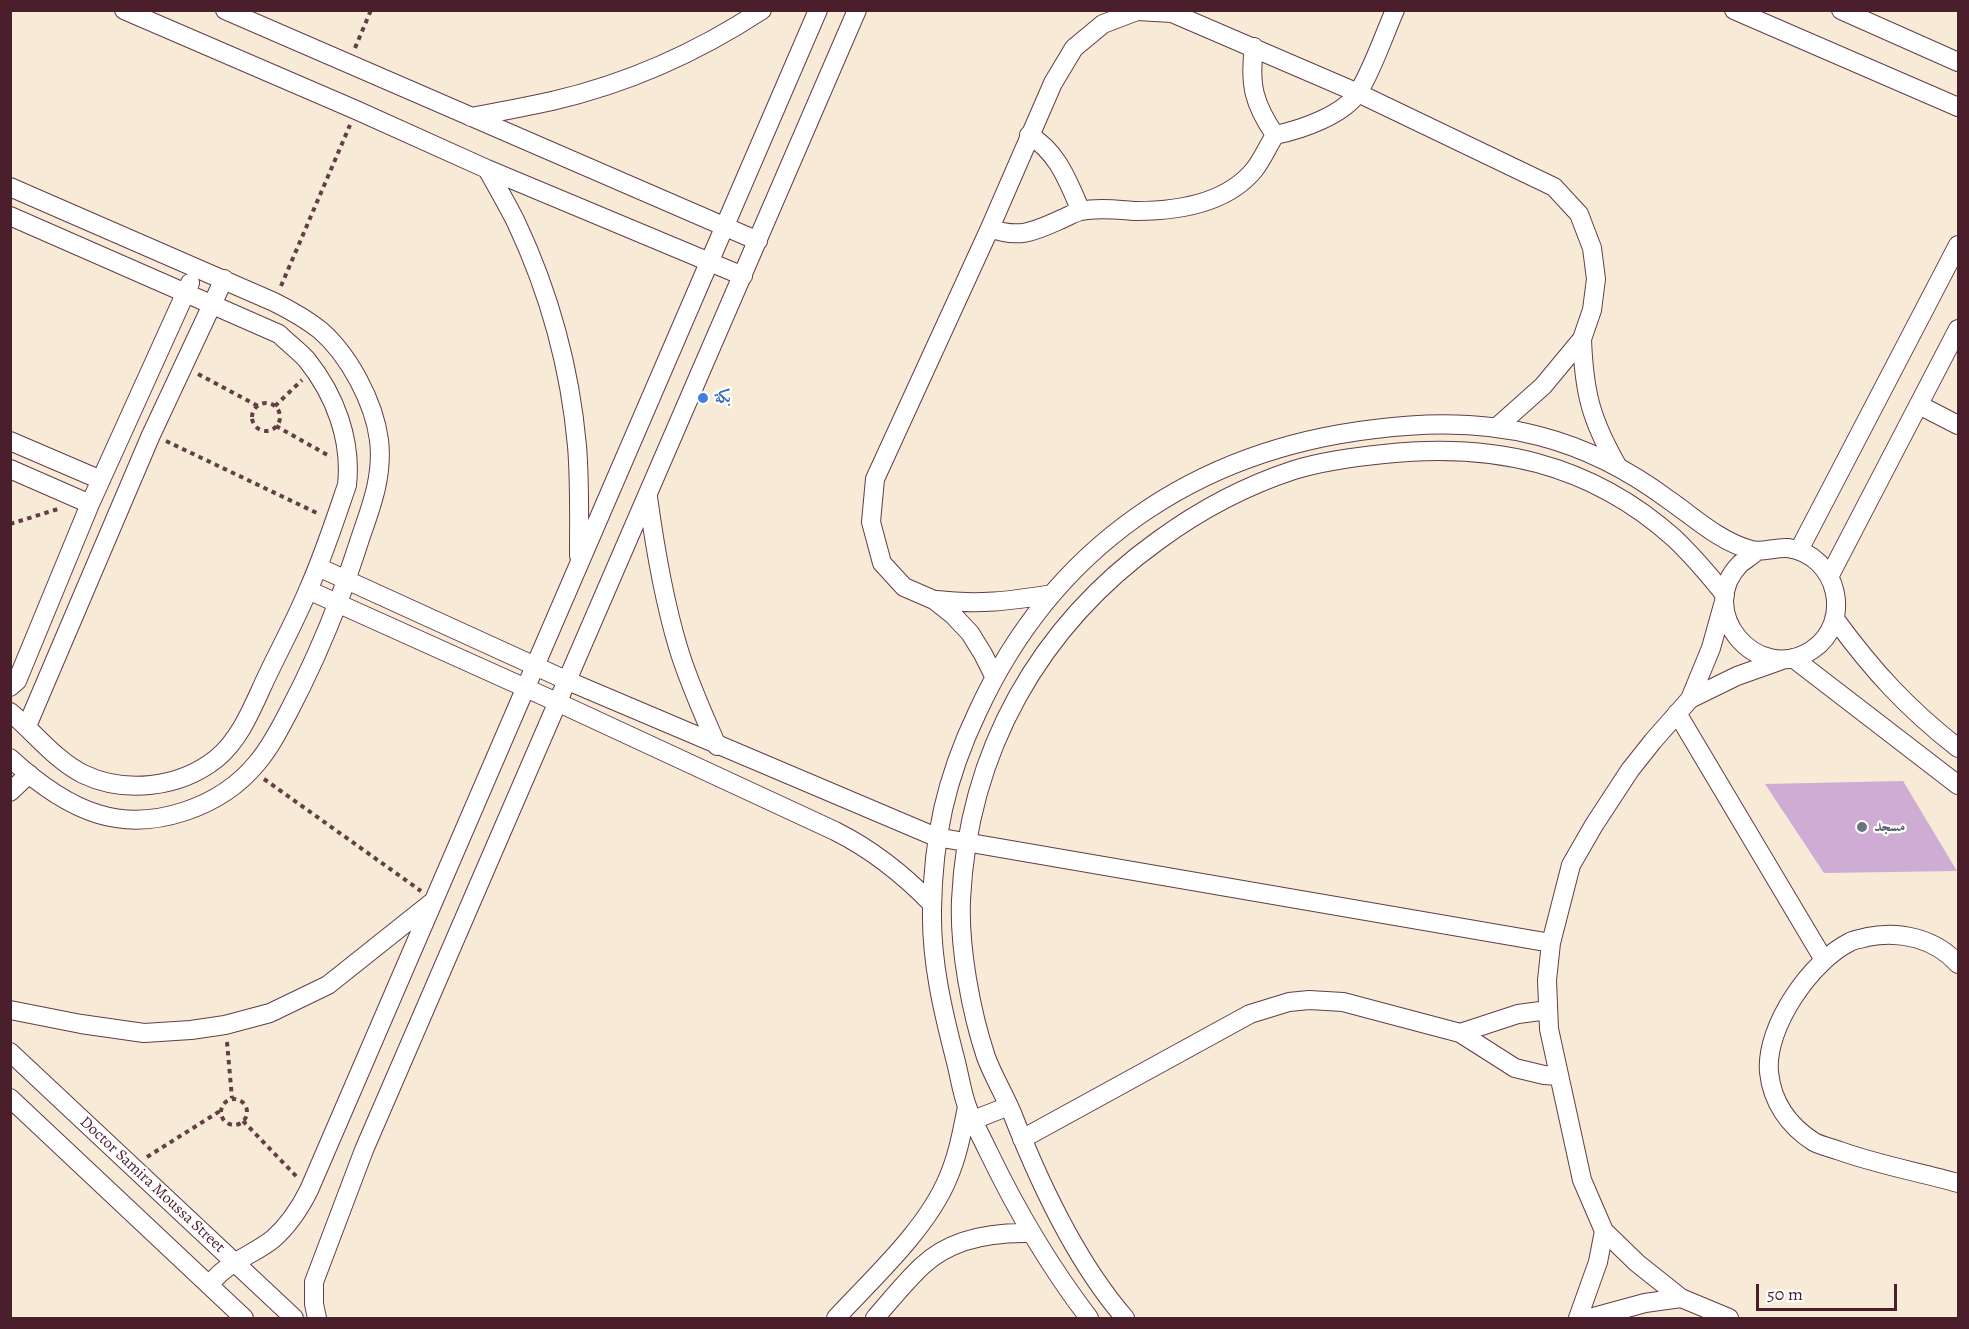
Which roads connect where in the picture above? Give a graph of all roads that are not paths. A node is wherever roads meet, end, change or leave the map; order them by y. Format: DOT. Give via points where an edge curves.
graph roads {
  1 [pos="124,10"];
  2 [pos="225,10"];
  3 [pos="762,10"];
  4 [pos="818,10"];
  5 [pos="857,10"];
  6 [pos="1395,10"];
  7 [pos="1734,10"];
  8 [pos="1841,10"];
  9 [pos="1254,48"];
  10 [pos="1959,62"];
  11 [pos="1358,93"];
  12 [pos="1959,107"];
  13 [pos="471,117"];
  14 [pos="1029,135"];
  15 [pos="1275,135"];
  16 [pos="487,169"];
  17 [pos="10,187"];
  18 [pos="1081,211"];
  19 [pos="10,216"];
  20 [pos="724,227"];
  21 [pos="990,228"];
  22 [pos="758,241"];
  23 [pos="1959,245"];
  24 [pos="710,262"];
  25 [pos="197,268"];
  26 [pos="743,276"];
  27 [pos="224,279"];
  28 [pos="186,293"];
  29 [pos="212,304"];
  30 [pos="1959,330"];
  31 [pos="1582,339"];
  32 [pos="1919,405"];
  33 [pos="1959,425"];
  34 [pos="1497,427"];
  35 [pos="10,441"];
  36 [pos="1618,467"];
  37 [pos="10,469"];
  38 [pos="101,480"];
  39 [pos="648,496"];
  40 [pos="88,503"];
  41 [pos="1799,550"];
  42 [pos="1756,552"];
  43 [pos="579,565"];
  44 [pos="318,567"];
  45 [pos="1830,575"];
  46 [pos="347,580"];
  47 [pos="308,590"];
  48 [pos="1052,594"];
  49 [pos="1724,598"];
  50 [pos="934,600"];
  51 [pos="338,603"];
  52 [pos="1835,619"];
  53 [pos="1789,659"];
  54 [pos="535,666"];
  55 [pos="994,676"];
  56 [pos="568,681"];
  57 [pos="10,687"];
  58 [pos="526,688"];
  59 [pos="1690,699"];
  60 [pos="559,703"];
  61 [pos="10,712"];
  62 [pos="1677,713"];
  63 [pos="27,726"];
  64 [pos="717,746"];
  65 [pos="1959,748"];
  66 [pos="10,758"];
  67 [pos="29,774"];
  68 [pos="1959,785"];
  69 [pos="10,792"];
  70 [pos="936,837"];
  71 [pos="967,842"];
  72 [pos="434,900"];
  73 [pos="932,904"];
  74 [pos="1551,943"];
  75 [pos="1955,954"];
  76 [pos="1824,960"];
  77 [pos="10,1010"];
  78 [pos="1548,1010"];
  79 [pos="1460,1033"];
  80 [pos="10,1052"];
  81 [pos="1559,1076"];
  82 [pos="10,1098"];
  83 [pos="1009,1106"];
  84 [pos="970,1114"];
  85 [pos="1022,1139"];
  86 [pos="1959,1183"];
  87 [pos="1604,1231"];
  88 [pos="1031,1233"];
  89 [pos="236,1264"];
  90 [pos="210,1286"];
  91 [pos="1681,1298"];
  92 [pos="244,1318"];
  93 [pos="294,1318"];
  94 [pos="316,1318"];
  95 [pos="836,1318"];
  96 [pos="875,1318"];
  97 [pos="1089,1318"];
  98 [pos="1125,1318"];
  99 [pos="1578,1318"];
  100 [pos="1590,1318"];
  101 [pos="1729,1318"];
  1 -- 16 [label="street"];
  2 -- 13 [label="street"];
  3 -- 13 [label="street" via="678,57 617,82 553,101"];
  4 -- 20 [label="street"];
  5 -- 22 [label="street"];
  6 -- 11 [label="street"];
  7 -- 12 [label="street"];
  8 -- 10 [label="street"];
  9 -- 11 [label="street"];
  9 -- 14 [label="street" via="1172,13 1137,11 1104,24 1074,48"];
  9 -- 15 [label="street" via="1254,94"];
  11 -- 15 [label="street" via="1320,121"];
  11 -- 31 [label="street" via="1554,187 1579,214 1593,249 1596,279 1592,310"];
  13 -- 20 [label="street"];
  14 -- 18 [label="street" via="1054,156"];
  14 -- 21 [label="street"];
  15 -- 18 [label="street" via="1254,170 1231,190 1206,201 1151,211"];
  16 -- 24 [label="street"];
  16 -- 43 [label="street" via="539,275 570,388 577,447"];
  17 -- 25 [label="street"];
  18 -- 21 [label="street" via="1026,233"];
  19 -- 28 [label="street"];
  20 -- 22 [label="street"];
  20 -- 24 [label="street"];
  21 -- 50 [label="street" via="875,479 871,522 882,563 904,587"];
  22 -- 26 [label="street"];
  23 -- 41 [label="street"];
  24 -- 26 [label="street"];
  24 -- 43 [label="street"];
  25 -- 27 [label="street"];
  25 -- 28 [label="street"];
  26 -- 39 [label="street"];
  27 -- 29 [label="street"];
  27 -- 46 [label="street" via="274,302 321,331 348,362 366,394 379,438 381,462 378,486"];
  28 -- 29 [label="street"];
  28 -- 38 [label="street"];
  29 -- 44 [label="street" via="279,334 305,358 340,417 349,468 347,485"];
  29 -- 63 [label="street" via="151,435"];
  30 -- 32 [label="street"];
  31 -- 34 [label="street" via="1542,386"];
  31 -- 36 [label="street" via="1583,373 1590,406"];
  32 -- 33 [label="street"];
  32 -- 45 [label="street"];
  34 -- 36 [label="street" via="1549,439"];
  34 -- 48 [label="street" via="1399,426 1343,432 1229,465 1172,494 1119,529"];
  35 -- 38 [label="street"];
  36 -- 42 [label="street" via="1724,539"];
  37 -- 40 [label="street"];
  38 -- 40 [label="street"];
  39 -- 56 [label="street"];
  39 -- 64 [label="street" via="673,629"];
  40 -- 57 [label="street" via="17,681"];
  41 -- 42 [label="street" via="1777,547"];
  41 -- 45 [label="street"];
  42 -- 49 [label="street" via="1730,578"];
  43 -- 54 [label="street"];
  44 -- 46 [label="street"];
  44 -- 47 [label="street"];
  45 -- 52 [label="street" via="1836,589"];
  46 -- 51 [label="street"];
  46 -- 54 [label="street"];
  47 -- 51 [label="street"];
  47 -- 63 [label="street" via="235,740 216,759 193,772 150,786 104,782 62,761"];
  48 -- 50 [label="street" via="992,603"];
  48 -- 55 [label="street"];
  49 -- 53 [label="street" via="1727,620 1736,637 1767,658"];
  49 -- 59 [label="street" via="1711,648"];
  49 -- 71 [label="street" via="1700,565 1644,514 1576,476 1539,463 1462,450 1417,451 1350,457 1296,469 1239,491 1185,521 1126,564 1072,618 1022,687 998,735 979,786"];
  50 -- 55 [label="street" via="970,633"];
  51 -- 58 [label="street"];
  51 -- 67 [label="street" via="275,737 251,770 210,802 154,818 126,819 73,804"];
  52 -- 53 [label="street" via="1826,637 1811,651"];
  52 -- 65 [label="street" via="1894,692"];
  53 -- 59 [label="street" via="1737,676"];
  53 -- 68 [label="street"];
  54 -- 56 [label="street"];
  54 -- 58 [label="street"];
  55 -- 70 [label="street" via="951,778"];
  56 -- 60 [label="street"];
  56 -- 64 [label="street"];
  58 -- 60 [label="street"];
  58 -- 72 [label="street"];
  59 -- 62 [label="street"];
  60 -- 73 [label="street" via="860,844 886,861"];
  60 -- 94 [label="street" via="364,1150 314,1282"];
  61 -- 63 [label="street"];
  62 -- 74 [label="street" via="1630,770 1571,865"];
  62 -- 76 [label="street"];
  64 -- 70 [label="street"];
  66 -- 67 [label="street"];
  67 -- 69 [label="street"];
  70 -- 71 [label="street"];
  70 -- 73 [label="street"];
  71 -- 74 [label="street"];
  71 -- 83 [label="street" via="961,902 972,1002 987,1058"];
  72 -- 77 [label="street" via="328,985 270,1013 225,1025 144,1033"];
  72 -- 89 [label="street" via="302,1205 273,1239"];
  73 -- 84 [label="street" via="932,947 944,1015"];
  74 -- 78 [label="street"];
  75 -- 76 [label="street" via="1918,938 1884,934 1850,941"];
  76 -- 86 [label="street" via="1802,983 1773,1041 1769,1070 1775,1100 1791,1124 1815,1142 1868,1161"];
  78 -- 79 [label="street" via="1518,1014"];
  78 -- 81 [label="street"];
  79 -- 81 [label="street" via="1515,1068"];
  79 -- 85 [label="street" via="1343,1002 1309,1000 1269,1006"];
  80 -- 89 [label="street, Doctor Samira Moussa Street"];
  81 -- 87 [label="street" via="1582,1180"];
  82 -- 90 [label="street, Doctor Samira Moussa Street"];
  83 -- 84 [label="street"];
  83 -- 85 [label="street"];
  84 -- 88 [label="street"];
  84 -- 95 [label="street" via="947,1180 929,1213"];
  85 -- 98 [label="street" via="1057,1214"];
  87 -- 91 [label="street"];
  87 -- 99 [label="street" via="1598,1262"];
  88 -- 96 [label="street" via="1002,1232 947,1249 923,1265"];
  88 -- 97 [label="street"];
  89 -- 90 [label="street" via="218,1274"];
  89 -- 93 [label="street, Doctor Samira Moussa Street"];
  90 -- 92 [label="street, Doctor Samira Moussa Street"];
  91 -- 100 [label="street"];
  91 -- 101 [label="street"];
}
